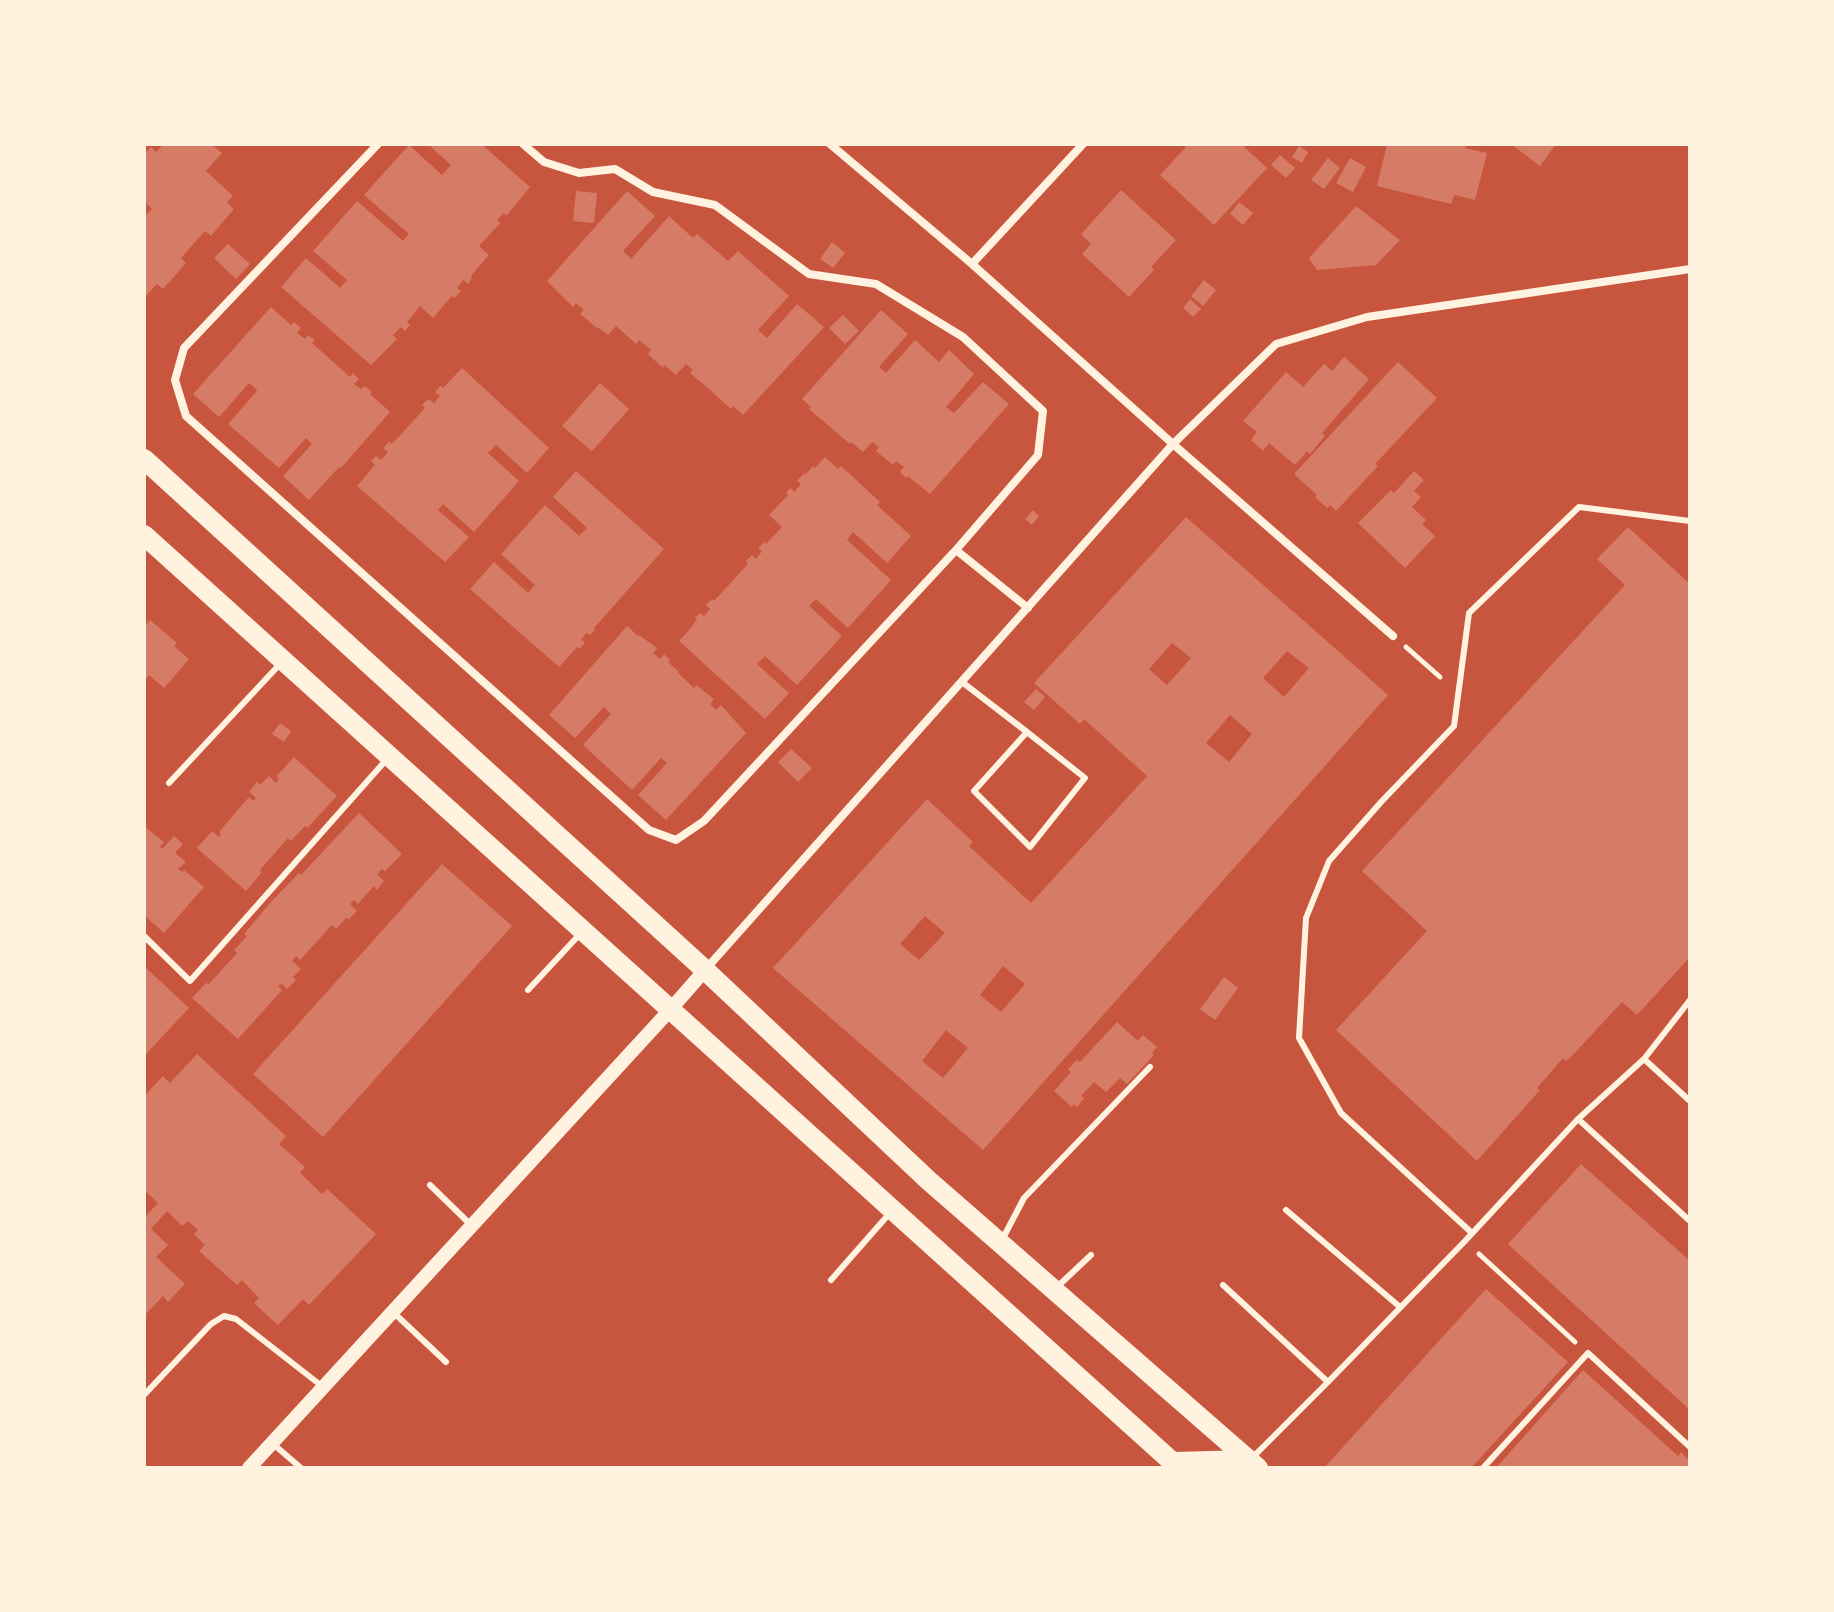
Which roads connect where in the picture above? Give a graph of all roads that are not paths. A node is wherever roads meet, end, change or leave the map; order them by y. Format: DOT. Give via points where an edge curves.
graph roads {
  1 [pos="378,144"];
  2 [pos="523,144"];
  3 [pos="830,144"];
  4 [pos="1083,144"];
  5 [pos="972,264"];
  6 [pos="1690,269"];
  7 [pos="1173,444"];
  8 [pos="144,459"];
  9 [pos="1690,521"];
  10 [pos="144,536"];
  11 [pos="956,550"];
  12 [pos="1028,608"];
  13 [pos="1393,636"];
  14 [pos="282,661"];
  15 [pos="962,682"];
  16 [pos="1027,732"];
  17 [pos="389,757"];
  18 [pos="169,783"];
  19 [pos="582,931"];
  20 [pos="144,936"];
  21 [pos="705,970"];
  22 [pos="528,990"];
  23 [pos="1690,1000"];
  24 [pos="670,1010"];
  25 [pos="1644,1059"];
  26 [pos="1150,1067"];
  27 [pos="1690,1101"];
  28 [pos="1578,1119"];
  29 [pos="430,1185"];
  30 [pos="892,1210"];
  31 [pos="1286,1210"];
  32 [pos="1690,1221"];
  33 [pos="472,1226"];
  34 [pos="1472,1233"];
  35 [pos="1001,1244"];
  36 [pos="1091,1255"];
  37 [pos="831,1280"];
  38 [pos="1223,1285"];
  39 [pos="1054,1290"];
  40 [pos="1400,1307"];
  41 [pos="392,1311"];
  42 [pos="446,1362"];
  43 [pos="1328,1382"];
  44 [pos="323,1387"];
  45 [pos="144,1395"];
  46 [pos="272,1443"];
  47 [pos="1690,1447"];
  48 [pos="1254,1464"];
  49 [pos="1176,1465"];
  50 [pos="249,1468"];
  51 [pos="301,1468"];
  52 [pos="1483,1468"];
  1 -- 11 [label="street" via="184,348 175,380 186,416 649,830 676,840 704,821"];
  2 -- 11 [label="street" via="544,162 579,173 615,169 653,192 715,205 809,274 876,284 963,337 1043,411 1038,455"];
  3 -- 5 [label="street"];
  4 -- 5 [label="street"];
  5 -- 7 [label="street"];
  6 -- 7 [label="street" via="1367,317 1276,344"];
  7 -- 12 [label="street"];
  7 -- 13 [label="street"];
  8 -- 21 [label="main road"];
  9 -- 34 [label="lane" via="1579,507 1469,613 1454,726 1329,861 1306,918 1299,1038 1341,1113"];
  10 -- 14 [label="main road"];
  11 -- 12 [label="street"];
  12 -- 15 [label="street"];
  14 -- 17 [label="main road"];
  14 -- 18 [label="lane"];
  15 -- 16 [label="lane"];
  15 -- 21 [label="street"];
  16 -- 16 [label="lane" via="1085,778 1030,847 974,791"];
  17 -- 19 [label="main road"];
  17 -- 20 [label="lane" via="190,981"];
  19 -- 22 [label="lane"];
  19 -- 24 [label="main road"];
  21 -- 24 [label="street"];
  21 -- 35 [label="main road"];
  23 -- 25 [label="lane"];
  24 -- 30 [label="main road"];
  24 -- 33 [label="street"];
  25 -- 27 [label="lane"];
  25 -- 28 [label="lane"];
  26 -- 35 [label="lane" via="1024,1198"];
  28 -- 32 [label="lane"];
  28 -- 34 [label="lane"];
  29 -- 33 [label="lane"];
  30 -- 37 [label="lane"];
  30 -- 49 [label="main road"];
  31 -- 40 [label="lane"];
  33 -- 41 [label="street"];
  34 -- 40 [label="lane"];
  35 -- 39 [label="main road"];
  36 -- 39 [label="lane"];
  38 -- 43 [label="lane"];
  39 -- 48 [label="main road"];
  40 -- 43 [label="lane"];
  41 -- 42 [label="lane"];
  41 -- 44 [label="street"];
  43 -- 48 [label="lane"];
  44 -- 45 [label="lane" via="236,1319 224,1316"];
  44 -- 46 [label="street"];
  46 -- 50 [label="street"];
  46 -- 51 [label="lane"];
  47 -- 52 [label="lane" via="1588,1353"];
  48 -- 49 [label="main road"];
}
